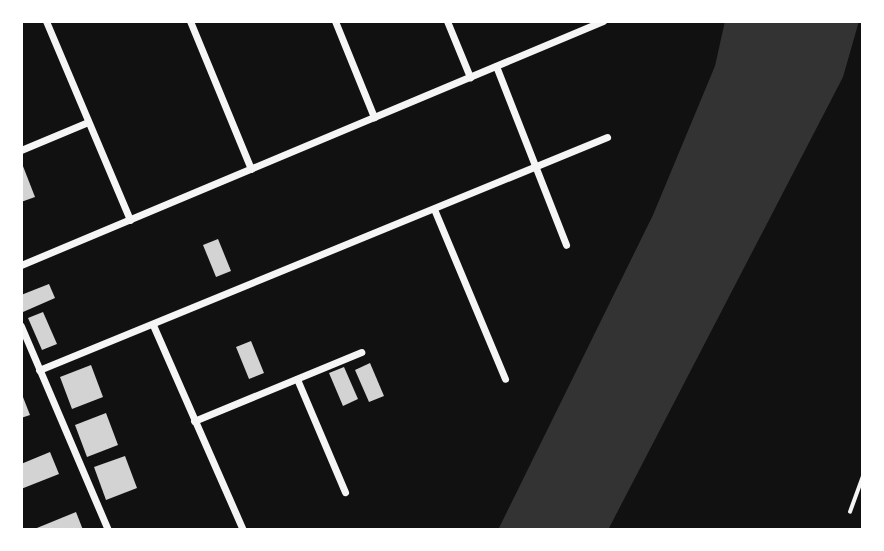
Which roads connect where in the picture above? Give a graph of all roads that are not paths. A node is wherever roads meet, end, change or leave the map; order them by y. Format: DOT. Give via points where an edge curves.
graph roads {
  1 [pos="46,21"];
  2 [pos="190,21"];
  3 [pos="335,21"];
  4 [pos="447,21"];
  5 [pos="603,21"];
  6 [pos="592,23"];
  7 [pos="496,66"];
  8 [pos="470,77"];
  9 [pos="374,117"];
  10 [pos="86,123"];
  11 [pos="607,138"];
  12 [pos="21,150"];
  13 [pos="536,167"];
  14 [pos="251,169"];
  15 [pos="435,209"];
  16 [pos="130,220"];
  17 [pos="566,245"];
  18 [pos="21,265"];
  19 [pos="153,324"];
  20 [pos="21,326"];
  21 [pos="360,352"];
  22 [pos="40,370"];
  23 [pos="298,379"];
  24 [pos="505,379"];
  25 [pos="194,421"];
  26 [pos="863,476"];
  27 [pos="345,492"];
  28 [pos="850,512"];
  29 [pos="242,528"];
  30 [pos="108,530"];
  31 [pos="232,530"];
  1 -- 10 [label="street"];
  2 -- 14 [label="street"];
  3 -- 9 [label="street"];
  4 -- 8 [label="street"];
  5 -- 6 [label="street"];
  6 -- 7 [label="street"];
  7 -- 8 [label="street"];
  7 -- 13 [label="street"];
  8 -- 9 [label="street"];
  9 -- 14 [label="street"];
  10 -- 12 [label="street"];
  10 -- 16 [label="street"];
  11 -- 13 [label="street"];
  13 -- 15 [label="street"];
  13 -- 17 [label="street"];
  14 -- 16 [label="street"];
  15 -- 19 [label="street"];
  15 -- 24 [label="street"];
  16 -- 18 [label="street"];
  19 -- 22 [label="street"];
  19 -- 25 [label="street"];
  20 -- 22 [label="street"];
  21 -- 23 [label="street"];
  22 -- 30 [label="street"];
  23 -- 25 [label="street"];
  23 -- 27 [label="street"];
  25 -- 29 [label="street"];
  26 -- 28 [label="lane"];
  29 -- 31 [label="street"];
}
